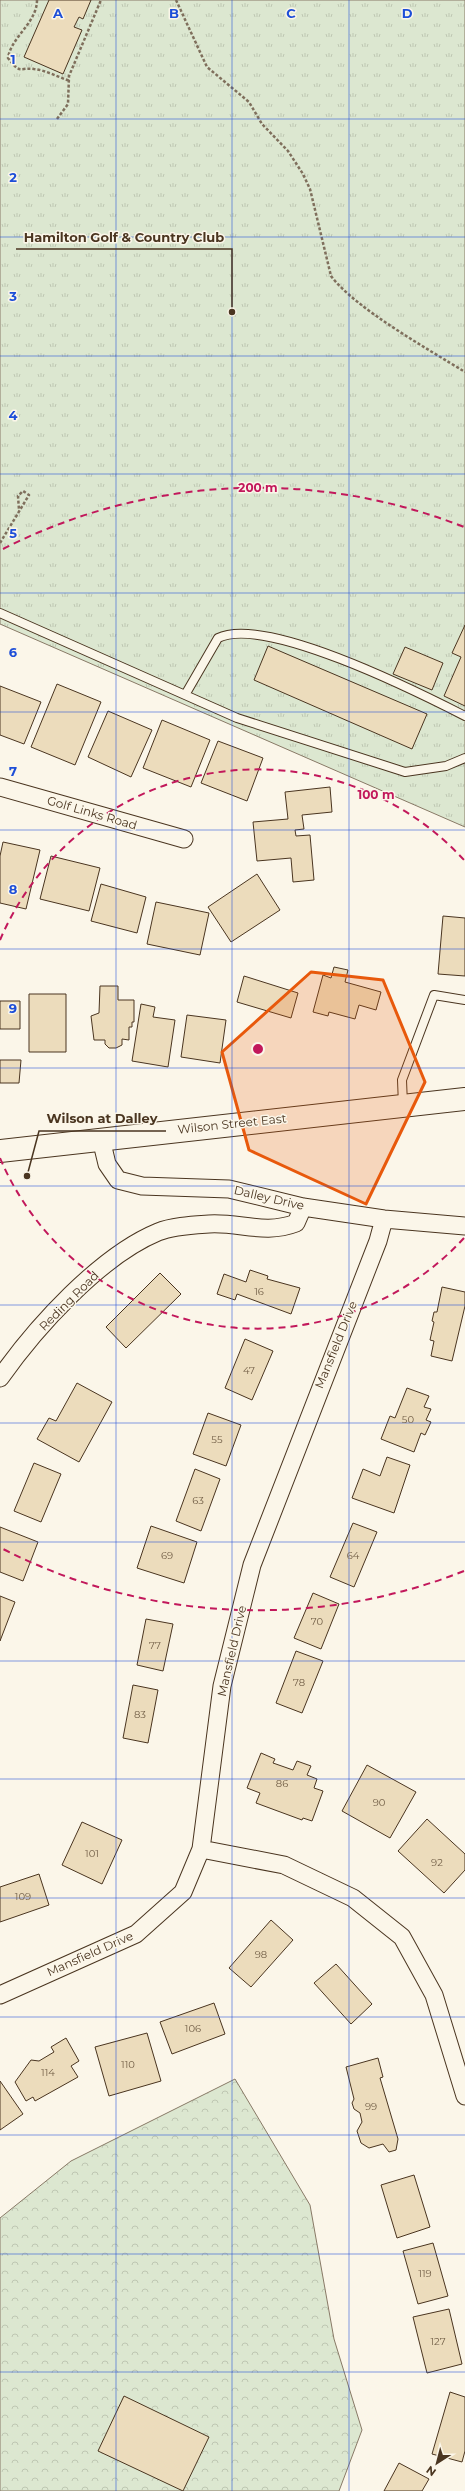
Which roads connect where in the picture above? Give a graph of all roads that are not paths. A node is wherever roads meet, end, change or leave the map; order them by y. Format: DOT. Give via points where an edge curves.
graph roads {
  1 [pos="0,613"];
  2 [pos="185,695"];
  3 [pos="465,716"];
  4 [pos="465,758"];
  5 [pos="0,787"];
  6 [pos="184,839"];
  7 [pos="465,1000"];
  8 [pos="465,1098"];
  9 [pos="402,1106"];
  10 [pos="101,1139"];
  11 [pos="0,1151"];
  12 [pos="303,1207"];
  13 [pos="384,1219"];
  14 [pos="465,1226"];
  15 [pos="0,1378"];
  16 [pos="201,1849"];
  17 [pos="0,1995"];
  18 [pos="465,2096"];
  1 -- 2 [label="lane"];
  2 -- 3 [label="lane" via="218,638 228,633 242,632 276,638 371,670"];
  2 -- 4 [label="lane" via="237,718 405,772 446,766"];
  5 -- 6 [label="street, Golf Links Road"];
  7 -- 9 [label="lane" via="434,995 402,1080"];
  8 -- 9 [label="main road, Wilson Street East"];
  9 -- 10 [label="main road, Wilson Street East"];
  10 -- 11 [label="main road, Wilson Street East"];
  10 -- 12 [label="street, Dalley Drive" via="107,1164 118,1180 142,1186 229,1189"];
  12 -- 13 [label="street, Dalley Drive"];
  12 -- 15 [label="street, Reding Road" via="296,1223 280,1230 210,1224 160,1231 128,1247 86,1281 20,1350"];
  13 -- 14 [label="street, Dalley Drive"];
  13 -- 16 [label="street, Mansfield Drive" via="378,1241 252,1565 222,1686"];
  16 -- 17 [label="street, Mansfield Drive" via="183,1892 136,1934"];
  16 -- 18 [label="street" via="284,1865 353,1898 402,1937 434,1996"];
}
